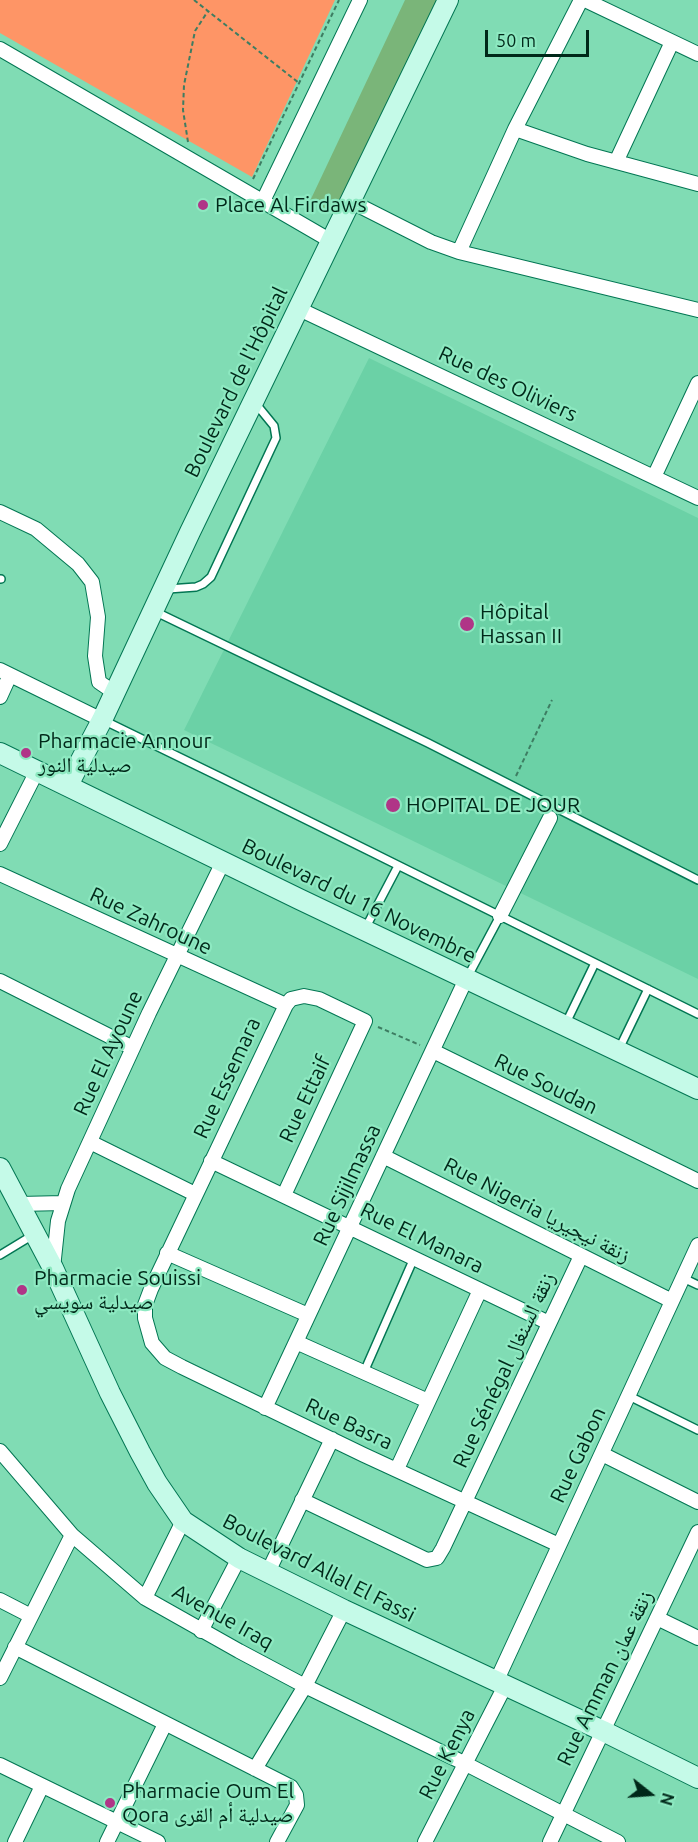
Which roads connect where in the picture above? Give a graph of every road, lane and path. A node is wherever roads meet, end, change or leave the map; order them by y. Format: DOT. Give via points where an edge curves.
graph roads {
  1 [pos="194,0"];
  2 [pos="339,0"];
  3 [pos="360,0"];
  4 [pos="448,0"];
  5 [pos="583,0"];
  6 [pos="208,10"];
  7 [pos="672,42"];
  8 [pos="0,49"];
  9 [pos="698,54"];
  10 [pos="299,83"];
  11 [pos="515,129"];
  12 [pos="179,140"];
  13 [pos="616,162"];
  14 [pos="251,182"];
  15 [pos="698,184"];
  16 [pos="263,201"];
  17 [pos="351,202"];
  18 [pos="331,241"];
  19 [pos="459,252"];
  20 [pos="299,309"];
  21 [pos="698,310"];
  22 [pos="698,383"];
  23 [pos="254,402"];
  24 [pos="654,477"];
  25 [pos="698,498"];
  26 [pos="0,512"];
  27 [pos="163,589"];
  28 [pos="153,611"];
  29 [pos="5,673"];
  30 [pos="115,693"];
  31 [pos="0,697"];
  32 [pos="552,700"];
  33 [pos="102,720"];
  34 [pos="0,753"];
  35 [pos="37,771"];
  36 [pos="68,785"];
  37 [pos="511,786"];
  38 [pos="549,818"];
  39 [pos="0,844"];
  40 [pos="223,862"];
  41 [pos="398,866"];
  42 [pos="0,874"];
  43 [pos="698,880"];
  44 [pos="500,916"];
  45 [pos="364,930"];
  46 [pos="178,957"];
  47 [pos="595,963"];
  48 [pos="466,979"];
  49 [pos="0,981"];
  50 [pos="648,989"];
  51 [pos="286,1005"];
  52 [pos="698,1014"];
  53 [pos="365,1021"];
  54 [pos="564,1026"];
  55 [pos="134,1048"];
  56 [pos="433,1051"];
  57 [pos="617,1051"];
  58 [pos="698,1089"];
  59 [pos="90,1142"];
  60 [pos="383,1156"];
  61 [pos="211,1161"];
  62 [pos="0,1168"];
  63 [pos="698,1181"];
  64 [pos="195,1194"];
  65 [pos="284,1195"];
  66 [pos="63,1203"];
  67 [pos="20,1204"];
  68 [pos="350,1227"];
  69 [pos="35,1234"];
  70 [pos="698,1245"];
  71 [pos="167,1253"];
  72 [pos="0,1256"];
  73 [pos="581,1256"];
  74 [pos="414,1258"];
  75 [pos="53,1268"];
  76 [pos="683,1278"];
  77 [pos="698,1285"];
  78 [pos="480,1290"];
  79 [pos="672,1301"];
  80 [pos="308,1315"];
  81 [pos="145,1318"];
  82 [pos="549,1323"];
  83 [pos="296,1342"];
  84 [pos="364,1372"];
  85 [pos="628,1396"];
  86 [pos="428,1401"];
  87 [pos="265,1408"];
  88 [pos="698,1430"];
  89 [pos="332,1439"];
  90 [pos="0,1451"];
  91 [pos="602,1454"];
  92 [pos="397,1469"];
  93 [pos="302,1500"];
  94 [pos="465,1502"];
  95 [pos="698,1502"];
  96 [pos="183,1521"];
  97 [pos="698,1532"];
  98 [pos="72,1535"];
  99 [pos="560,1545"];
  100 [pos="239,1558"];
  101 [pos="268,1572"];
  102 [pos="145,1598"];
  103 [pos="0,1600"];
  104 [pos="344,1610"];
  105 [pos="31,1616"];
  106 [pos="657,1618"];
  107 [pos="201,1630"];
  108 [pos="698,1638"];
  109 [pos="15,1647"];
  110 [pos="0,1678"];
  111 [pos="501,1684"];
  112 [pos="305,1686"];
  113 [pos="165,1724"];
  114 [pos="603,1731"];
  115 [pos="465,1764"];
  116 [pos="0,1765"];
  117 [pos="255,1769"];
  118 [pos="698,1778"];
  119 [pos="42,1786"];
  120 [pos="563,1814"];
  121 [pos="118,1822"];
  122 [pos="15,1842"];
  123 [pos="107,1842"];
  124 [pos="158,1842"];
  125 [pos="278,1842"];
  126 [pos="425,1842"];
  127 [pos="550,1842"];
  128 [pos="618,1842"];
  1 -- 6 [label="path"];
  2 -- 10 [label="path"];
  3 -- 16 [label="street"];
  4 -- 17 [label="street, Boulevard de l'Hôpital"];
  5 -- 7 [label="street"];
  5 -- 11 [label="street"];
  6 -- 10 [label="path"];
  6 -- 12 [label="path" via="195,31 184,85 183,110 189,146"];
  7 -- 9 [label="street"];
  7 -- 13 [label="street"];
  8 -- 16 [label="street"];
  10 -- 14 [label="path"];
  11 -- 13 [label="street"];
  11 -- 19 [label="street"];
  13 -- 15 [label="street"];
  16 -- 18 [label="street"];
  17 -- 18 [label="street, Boulevard de l'Hôpital"];
  17 -- 19 [label="street"];
  18 -- 20 [label="street, Boulevard de l'Hôpital"];
  19 -- 21 [label="street"];
  20 -- 23 [label="street, Boulevard de l'Hôpital"];
  20 -- 24 [label="street, Rue des Oliviers"];
  22 -- 24 [label="street"];
  23 -- 27 [label="street, Boulevard de l'Hôpital"];
  23 -- 27 [label="lane" via="274,426 276,438 211,577 196,587"];
  24 -- 25 [label="street, Rue des Oliviers"];
  26 -- 30 [label="street" via="36,529 78,564 92,582 98,617 95,656 99,682"];
  27 -- 28 [label="street, Boulevard de l'Hôpital"];
  28 -- 30 [label="street, Boulevard de l'Hôpital"];
  28 -- 37 [label="lane"];
  29 -- 31 [label="street"];
  29 -- 33 [label="street"];
  30 -- 33 [label="street, Boulevard de l'Hôpital"];
  32 -- 37 [label="path"];
  33 -- 36 [label="street, Boulevard de l'Hôpital"];
  33 -- 41 [label="lane"];
  34 -- 35 [label="street, Boulevard du 16 Novembre"];
  35 -- 36 [label="street, Boulevard du 16 Novembre"];
  35 -- 39 [label="street"];
  36 -- 40 [label="street, Boulevard du 16 Novembre"];
  37 -- 43 [label="lane"];
  38 -- 44 [label="street"];
  40 -- 45 [label="street, Boulevard du 16 Novembre"];
  40 -- 46 [label="street, Rue El Ayoune"];
  41 -- 44 [label="lane"];
  41 -- 45 [label="lane"];
  42 -- 46 [label="street, Rue Zahroune"];
  44 -- 47 [label="lane"];
  44 -- 48 [label="lane"];
  45 -- 48 [label="street, Boulevard du 16 Novembre"];
  46 -- 51 [label="street, Rue Zahroune"];
  46 -- 55 [label="street, Rue El Ayoune"];
  47 -- 50 [label="lane"];
  47 -- 54 [label="lane"];
  48 -- 54 [label="street, Boulevard du 16 Novembre"];
  48 -- 56 [label="street, Rue Sijilmassa"];
  49 -- 55 [label="street"];
  50 -- 52 [label="lane"];
  50 -- 57 [label="lane"];
  51 -- 53 [label="street, Rue Essemara" via="298,997 311,997"];
  51 -- 61 [label="street, Rue Essemara"];
  53 -- 56 [label="path"];
  53 -- 65 [label="street, Rue Ettaif"];
  54 -- 57 [label="street, Boulevard du 16 Novembre"];
  55 -- 59 [label="street, Rue El Ayoune"];
  56 -- 60 [label="street, Rue Sijilmassa"];
  56 -- 63 [label="street, Rue Soudan"];
  57 -- 58 [label="street, Boulevard du 16 Novembre"];
  59 -- 64 [label="street"];
  59 -- 66 [label="street, Rue El Ayoune"];
  60 -- 68 [label="street, Rue Sijilmassa"];
  60 -- 73 [label="street, Rue Nigeria زنقة نيجيريا"];
  61 -- 64 [label="street, Rue Essemara"];
  61 -- 65 [label="street, Rue El Manara"];
  62 -- 67 [label="street, Boulevard Allal El Fassi"];
  64 -- 71 [label="street, Rue Essemara"];
  65 -- 68 [label="street, Rue El Manara"];
  66 -- 67 [label="street"];
  66 -- 75 [label="street, Rue El Ayoune"];
  67 -- 69 [label="street, Boulevard Allal El Fassi"];
  68 -- 74 [label="street, Rue El Manara"];
  68 -- 80 [label="street, Rue Sijilmassa"];
  69 -- 72 [label="lane"];
  69 -- 75 [label="street, Boulevard Allal El Fassi"];
  70 -- 76 [label="street, Rue Gabon"];
  71 -- 80 [label="street"];
  71 -- 81 [label="street, Rue Essemara" via="147,1299"];
  73 -- 79 [label="street, Rue Nigeria زنقة نيجيريا"];
  73 -- 82 [label="street, Rue Sénégal زنقة السنغال"];
  74 -- 78 [label="street, Rue El Manara"];
  74 -- 84 [label="lane"];
  75 -- 96 [label="street, Boulevard Allal El Fassi" via="135,1442"];
  76 -- 77 [label="lane"];
  76 -- 79 [label="street, Rue Gabon"];
  78 -- 82 [label="street, Rue El Manara"];
  78 -- 86 [label="street"];
  79 -- 85 [label="street, Rue Gabon"];
  80 -- 83 [label="street, Rue Sijilmassa"];
  81 -- 87 [label="street, Rue Basra" via="152,1342 165,1358"];
  82 -- 94 [label="street, Rue Sénégal زنقة السنغال"];
  83 -- 84 [label="street"];
  83 -- 87 [label="street, Rue Sijilmassa"];
  84 -- 86 [label="street"];
  85 -- 88 [label="lane"];
  85 -- 91 [label="street, Rue Gabon"];
  86 -- 92 [label="street"];
  87 -- 89 [label="street, Rue Basra"];
  89 -- 92 [label="street, Rue Basra"];
  89 -- 93 [label="street"];
  90 -- 98 [label="street, Avenue Iraq"];
  91 -- 95 [label="street"];
  91 -- 99 [label="street, Rue Gabon"];
  92 -- 94 [label="street, Rue Basra"];
  93 -- 94 [label="street, Rue Sénégal زنقة السنغال" via="427,1560 436,1558 443,1548"];
  93 -- 101 [label="street"];
  94 -- 99 [label="street, Rue Basra"];
  96 -- 100 [label="street, Boulevard Allal El Fassi"];
  96 -- 102 [label="street"];
  97 -- 106 [label="street, Rue Amman زنقة عمان"];
  98 -- 102 [label="street, Avenue Iraq"];
  98 -- 105 [label="street"];
  99 -- 111 [label="street, Rue Gabon"];
  100 -- 101 [label="street, Boulevard Allal El Fassi"];
  100 -- 107 [label="street"];
  101 -- 104 [label="street, Boulevard Allal El Fassi"];
  102 -- 107 [label="street, Avenue Iraq"];
  103 -- 105 [label="street"];
  104 -- 111 [label="street, Boulevard Allal El Fassi"];
  104 -- 112 [label="street"];
  105 -- 109 [label="street"];
  106 -- 108 [label="street"];
  106 -- 114 [label="street, Rue Amman زنقة عمان"];
  107 -- 112 [label="street, Avenue Iraq"];
  109 -- 110 [label="street"];
  109 -- 113 [label="street"];
  111 -- 114 [label="street, Boulevard Allal El Fassi"];
  111 -- 115 [label="street, Rue Kenya"];
  112 -- 115 [label="street, Avenue Iraq"];
  112 -- 117 [label="street"];
  113 -- 117 [label="street"];
  113 -- 121 [label="street"];
  114 -- 118 [label="street, Boulevard Allal El Fassi"];
  114 -- 120 [label="street, Rue Amman زنقة عمان"];
  115 -- 120 [label="street, Avenue Iraq"];
  115 -- 126 [label="street, Rue Kenya"];
  116 -- 119 [label="street"];
  117 -- 125 [label="street" via="291,1787 296,1795 297,1805"];
  119 -- 121 [label="street"];
  119 -- 122 [label="street"];
  120 -- 127 [label="street, Rue Amman زنقة عمان"];
  120 -- 128 [label="street, Avenue Iraq"];
  121 -- 123 [label="street"];
  121 -- 124 [label="street"];
}
